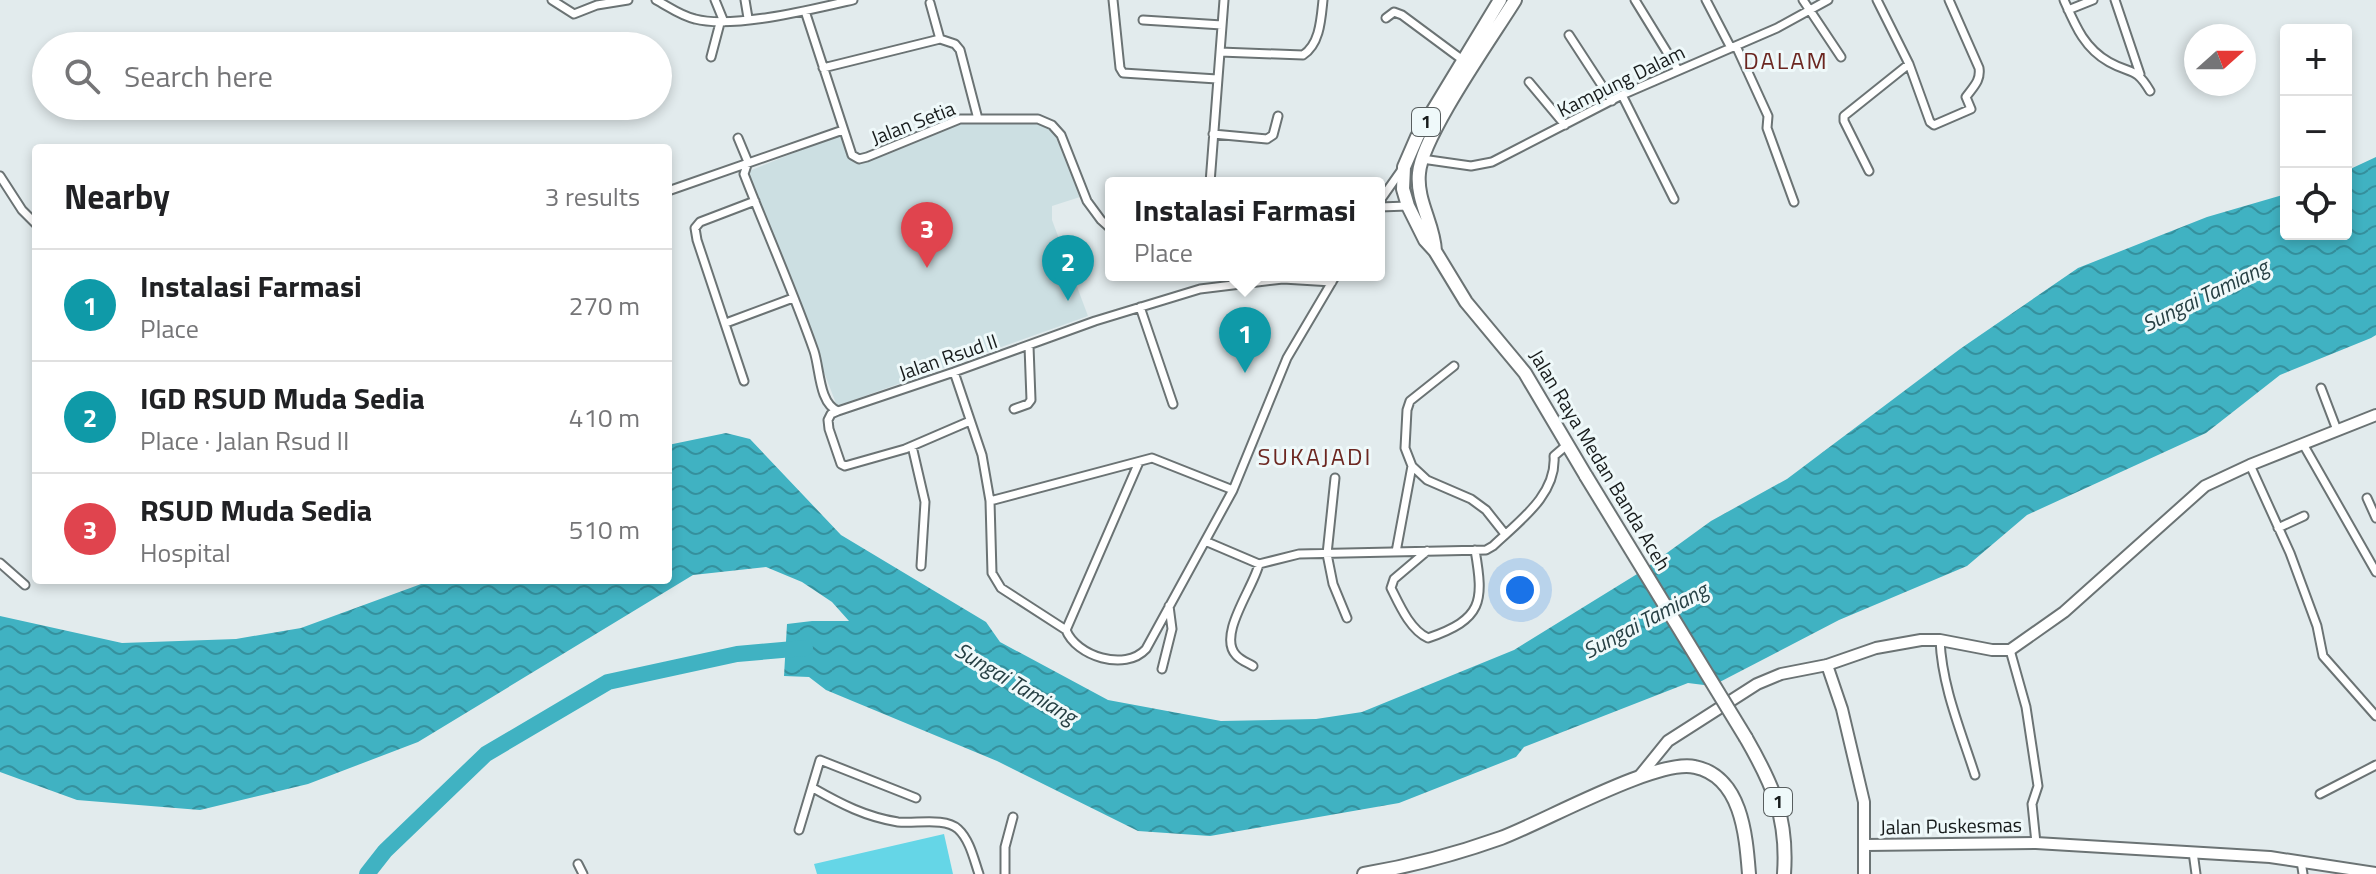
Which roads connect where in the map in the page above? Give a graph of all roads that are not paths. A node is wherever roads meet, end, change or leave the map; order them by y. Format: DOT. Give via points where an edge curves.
graph roads {
  1 [pos="552,0"];
  2 [pos="628,0"];
  3 [pos="656,0"];
  4 [pos="715,0"];
  5 [pos="745,0"];
  6 [pos="853,0"];
  7 [pos="1113,0"];
  8 [pos="1224,0"];
  9 [pos="1323,0"];
  10 [pos="1500,0"];
  11 [pos="1515,0"];
  12 [pos="1635,0"];
  13 [pos="1706,0"];
  14 [pos="1803,0"];
  15 [pos="1828,0"];
  16 [pos="1877,0"];
  17 [pos="1949,0"];
  18 [pos="2064,0"];
  19 [pos="2093,0"];
  20 [pos="2115,0"];
  21 [pos="930,3"];
  22 [pos="2068,10"];
  23 [pos="805,11"];
  24 [pos="1809,11"];
  25 [pos="748,18"];
  26 [pos="1386,18"];
  27 [pos="1143,20"];
  28 [pos="722,22"];
  29 [pos="1222,25"];
  30 [pos="1569,35"];
  31 [pos="940,39"];
  32 [pos="1734,47"];
  33 [pos="1220,52"];
  34 [pos="711,57"];
  35 [pos="1841,57"];
  36 [pos="1464,61"];
  37 [pos="1909,64"];
  38 [pos="823,68"];
  39 [pos="1678,70"];
  40 [pos="2141,76"];
  41 [pos="1217,79"];
  42 [pos="1529,82"];
  43 [pos="2150,91"];
  44 [pos="1622,95"];
  45 [pos="1612,101"];
  46 [pos="1278,116"];
  47 [pos="978,119"];
  48 [pos="1565,125"];
  49 [pos="843,130"];
  50 [pos="1213,134"];
  51 [pos="738,138"];
  52 [pos="1422,159"];
  53 [pos="748,162"];
  54 [pos="1404,167"];
  55 [pos="1869,171"];
  56 [pos="0,176"];
  57 [pos="1210,177"];
  58 [pos="672,190"];
  59 [pos="1385,195"];
  60 [pos="1674,199"];
  61 [pos="755,201"];
  62 [pos="1794,202"];
  63 [pos="1385,204"];
  64 [pos="1408,206"];
  65 [pos="32,220"];
  66 [pos="1105,224"];
  67 [pos="1435,251"];
  68 [pos="1263,281"];
  69 [pos="1333,281"];
  70 [pos="793,298"];
  71 [pos="1140,307"];
  72 [pos="726,323"];
  73 [pos="1029,346"];
  74 [pos="1454,366"];
  75 [pos="954,372"];
  76 [pos="744,381"];
  77 [pos="2321,388"];
  78 [pos="1173,404"];
  79 [pos="1014,409"];
  80 [pos="838,411"];
  81 [pos="2376,415"];
  82 [pos="970,421"];
  83 [pos="2337,430"];
  84 [pos="1568,444"];
  85 [pos="2303,444"];
  86 [pos="912,446"];
  87 [pos="1139,462"];
  88 [pos="2250,465"];
  89 [pos="1412,466"];
  90 [pos="1335,478"];
  91 [pos="1233,490"];
  92 [pos="2367,498"];
  93 [pos="990,501"];
  94 [pos="2304,516"];
  95 [pos="2376,518"];
  96 [pos="2278,528"];
  97 [pos="1505,534"];
  98 [pos="1205,541"];
  99 [pos="1475,550"];
  100 [pos="1427,551"];
  101 [pos="1396,552"];
  102 [pos="1327,554"];
  103 [pos="0,563"];
  104 [pos="1259,564"];
  105 [pos="921,566"];
  106 [pos="2376,572"];
  107 [pos="25,585"];
  108 [pos="1169,606"];
  109 [pos="1347,618"];
  110 [pos="1066,630"];
  111 [pos="1940,640"];
  112 [pos="2010,650"];
  113 [pos="1827,665"];
  114 [pos="1253,666"];
  115 [pos="1162,669"];
  116 [pos="2376,716"];
  117 [pos="2376,765"];
  118 [pos="1975,775"];
  119 [pos="1638,778"];
  120 [pos="813,788"];
  121 [pos="2320,794"];
  122 [pos="916,798"];
  123 [pos="1013,817"];
  124 [pos="799,830"];
  125 [pos="2036,843"];
  126 [pos="1866,845"];
  127 [pos="2193,852"];
  128 [pos="2301,861"];
  129 [pos="578,864"];
  130 [pos="1408,870"];
  131 [pos="2376,873"];
  132 [pos="583,874"];
  133 [pos="979,874"];
  134 [pos="1005,874"];
  135 [pos="1364,874"];
  136 [pos="1749,874"];
  137 [pos="1784,874"];
  138 [pos="1864,874"];
  139 [pos="2196,874"];
  140 [pos="2303,874"];
  1 -- 2 [label="street" via="574,14"];
  3 -- 28 [label="street" via="694,19"];
  4 -- 28 [label="street"];
  5 -- 25 [label="street"];
  6 -- 23 [label="street"];
  7 -- 41 [label="street" via="1123,73"];
  8 -- 29 [label="street"];
  9 -- 33 [label="street" via="1316,36 1303,55"];
  10 -- 36 [label="highway, 1"];
  11 -- 52 [label="highway, Jalan Raya Medan Banda Aceh / 1"];
  12 -- 39 [label="street"];
  13 -- 32 [label="street"];
  14 -- 24 [label="street"];
  15 -- 24 [label="street, Kampung Dalam"];
  16 -- 37 [label="street"];
  17 -- 37 [label="street" via="1979,68 1977,84 1966,97 1971,109 1932,125"];
  18 -- 22 [label="street"];
  19 -- 22 [label="street"];
  20 -- 40 [label="street"];
  21 -- 31 [label="street"];
  22 -- 40 [label="street" via="2092,50"];
  23 -- 25 [label="street"];
  23 -- 38 [label="street, Jalan Setia"];
  24 -- 32 [label="street, Kampung Dalam"];
  24 -- 35 [label="street"];
  25 -- 28 [label="street"];
  26 -- 36 [label="street" via="1398,13"];
  27 -- 29 [label="street"];
  28 -- 34 [label="street"];
  29 -- 33 [label="street"];
  30 -- 45 [label="street"];
  31 -- 38 [label="street"];
  31 -- 47 [label="street" via="960,50"];
  32 -- 39 [label="street, Kampung Dalam"];
  32 -- 62 [label="street" via="1767,114 1767,128"];
  33 -- 41 [label="street"];
  36 -- 54 [label="highway, 1"];
  37 -- 55 [label="street" via="1844,116"];
  38 -- 49 [label="street, Jalan Setia"];
  39 -- 44 [label="street, Kampung Dalam"];
  40 -- 43 [label="street"];
  41 -- 50 [label="street"];
  42 -- 48 [label="street"];
  44 -- 45 [label="street, Kampung Dalam"];
  44 -- 60 [label="street"];
  45 -- 48 [label="street, Kampung Dalam"];
  46 -- 50 [label="street" via="1267,139"];
  47 -- 49 [label="street, Jalan Setia" via="960,119 859,159 852,155"];
  47 -- 66 [label="street, Jalan Setia" via="1038,119 1052,125 1064,140 1087,201"];
  48 -- 52 [label="street, Kampung Dalam" via="1477,166"];
  49 -- 53 [label="street"];
  50 -- 57 [label="street"];
  51 -- 53 [label="street"];
  52 -- 67 [label="highway, Jalan Raya Medan Banda Aceh / 1" via="1419,189"];
  53 -- 58 [label="street"];
  53 -- 61 [label="street" via="744,174"];
  54 -- 59 [label="street"];
  54 -- 64 [label="highway, Jalan Raya Medan Banda Aceh / 1"];
  56 -- 65 [label="street"];
  61 -- 70 [label="street"];
  61 -- 72 [label="street" via="695,228"];
  63 -- 64 [label="street"];
  64 -- 67 [label="highway, Jalan Raya Medan Banda Aceh / 1"];
  67 -- 84 [label="highway, Jalan Raya Medan Banda Aceh / 1" via="1466,302 1525,373"];
  68 -- 71 [label="street, Jalan Rsud II" via="1213,286"];
  69 -- 91 [label="street" via="1287,358"];
  70 -- 72 [label="street"];
  70 -- 80 [label="street" via="826,400"];
  71 -- 73 [label="street, Jalan Rsud II"];
  71 -- 78 [label="street"];
  72 -- 76 [label="street"];
  73 -- 75 [label="street, Jalan Rsud II"];
  73 -- 79 [label="street" via="1031,400"];
  74 -- 89 [label="street" via="1409,405 1405,448"];
  75 -- 80 [label="street, Jalan Rsud II"];
  75 -- 82 [label="street"];
  77 -- 83 [label="street"];
  80 -- 86 [label="street" via="828,424 843,466"];
  81 -- 83 [label="street"];
  82 -- 86 [label="street"];
  82 -- 93 [label="street"];
  83 -- 85 [label="street"];
  84 -- 97 [label="street" via="1554,456 1554,476 1539,501"];
  84 -- 137 [label="highway, Jalan Raya Medan Banda Aceh / 1, bridge" via="1773,787 1784,841"];
  85 -- 88 [label="street"];
  85 -- 106 [label="street"];
  86 -- 105 [label="street" via="925,502"];
  87 -- 91 [label="street" via="1156,458"];
  87 -- 93 [label="street"];
  87 -- 110 [label="street"];
  88 -- 96 [label="street"];
  88 -- 112 [label="street" via="2196,493 2109,575"];
  89 -- 97 [label="street" via="1427,480 1471,499"];
  89 -- 101 [label="street"];
  90 -- 102 [label="street"];
  91 -- 98 [label="street"];
  92 -- 95 [label="street"];
  93 -- 110 [label="street" via="994,581"];
  94 -- 96 [label="street"];
  96 -- 116 [label="street" via="2317,626 2323,656"];
  97 -- 99 [label="street" via="1493,546"];
  98 -- 104 [label="street"];
  98 -- 108 [label="street"];
  99 -- 100 [label="street"];
  99 -- 100 [label="street" via="1481,586 1476,609 1428,638 1404,613 1391,588 1394,579"];
  100 -- 101 [label="street"];
  101 -- 102 [label="street"];
  102 -- 104 [label="street" via="1291,555"];
  102 -- 109 [label="street"];
  103 -- 107 [label="street"];
  104 -- 114 [label="street" via="1230,635 1236,655"];
  108 -- 110 [label="street" via="1146,649 1133,659 1093,654"];
  108 -- 115 [label="street" via="1172,629"];
  111 -- 112 [label="street"];
  111 -- 113 [label="street" via="1876,648"];
  111 -- 118 [label="street" via="1949,695"];
  112 -- 125 [label="street" via="2026,707 2038,786 2032,804"];
  113 -- 119 [label="street" via="1788,671 1751,688 1668,741"];
  113 -- 126 [label="street" via="1860,783"];
  117 -- 121 [label="street"];
  119 -- 130 [label="highway" via="1503,837"];
  119 -- 136 [label="highway" via="1687,766 1706,770 1721,781 1743,825"];
  120 -- 122 [label="street" via="818,763 824,760"];
  120 -- 124 [label="street"];
  120 -- 133 [label="street" via="867,815 949,824 966,840"];
  123 -- 134 [label="street"];
  125 -- 126 [label="street, Jalan Puskesmas"];
  125 -- 127 [label="street, Jalan Puskesmas"];
  126 -- 138 [label="street"];
  127 -- 128 [label="street, Jalan Puskesmas"];
  127 -- 139 [label="street"];
  128 -- 131 [label="street, Jalan Puskesmas"];
  128 -- 140 [label="street"];
  129 -- 132 [label="street"];
  130 -- 135 [label="highway"];
}
